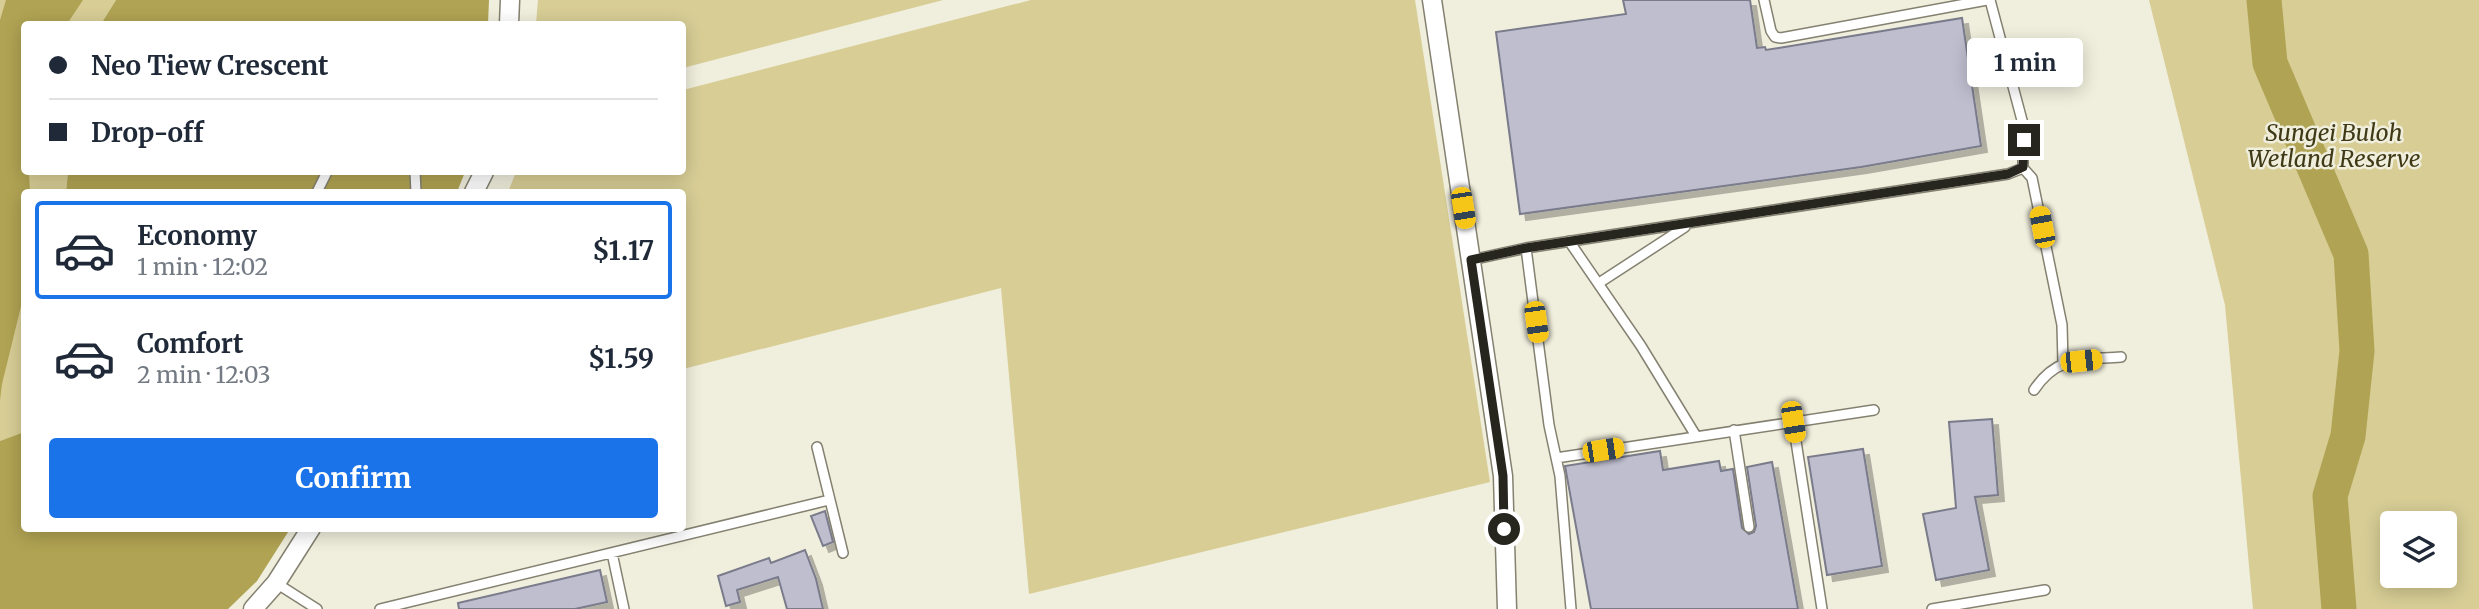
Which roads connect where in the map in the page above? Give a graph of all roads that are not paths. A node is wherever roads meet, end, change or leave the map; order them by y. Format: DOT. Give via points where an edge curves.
graph roads {
  1 [pos="510,0"];
  2 [pos="1432,0"];
  3 [pos="1764,0"];
  4 [pos="1989,0"];
  5 [pos="509,21"];
  6 [pos="2023,167"];
  7 [pos="1689,224"];
  8 [pos="1569,241"];
  9 [pos="1526,248"];
  10 [pos="1471,260"];
  11 [pos="1599,283"];
  12 [pos="2120,357"];
  13 [pos="2063,363"];
  14 [pos="2034,390"];
  15 [pos="1874,410"];
  16 [pos="1793,422"];
  17 [pos="1734,430"];
  18 [pos="1696,436"];
  19 [pos="817,447"];
  20 [pos="1556,458"];
  21 [pos="829,500"];
  22 [pos="1749,527"];
  23 [pos="308,532"];
  24 [pos="612,553"];
  25 [pos="843,553"];
  26 [pos="276,583"];
  27 [pos="2045,590"];
  28 [pos="253,609"];
  29 [pos="317,609"];
  30 [pos="380,609"];
  31 [pos="624,609"];
  32 [pos="1507,609"];
  33 [pos="1571,609"];
  34 [pos="1822,609"];
  35 [pos="1932,609"];
  1 -- 5 [label="street"];
  2 -- 10 [label="street"];
  3 -- 4 [label="lane" via="1771,31 1781,38"];
  4 -- 6 [label="lane" via="2023,124"];
  6 -- 7 [label="lane" via="2008,174"];
  6 -- 13 [label="lane" via="2032,177 2062,325"];
  7 -- 8 [label="lane"];
  7 -- 11 [label="lane"];
  8 -- 9 [label="lane"];
  8 -- 11 [label="lane"];
  9 -- 10 [label="lane"];
  9 -- 20 [label="lane"];
  10 -- 32 [label="street" via="1503,476"];
  11 -- 18 [label="lane"];
  12 -- 13 [label="lane"];
  13 -- 14 [label="lane" via="2044,375"];
  15 -- 16 [label="lane"];
  16 -- 17 [label="lane"];
  16 -- 34 [label="lane"];
  17 -- 18 [label="lane"];
  17 -- 22 [label="lane"];
  18 -- 20 [label="lane"];
  19 -- 21 [label="lane"];
  20 -- 33 [label="lane"];
  21 -- 24 [label="lane"];
  21 -- 25 [label="lane"];
  23 -- 26 [label="street"];
  24 -- 30 [label="lane"];
  24 -- 31 [label="lane"];
  26 -- 28 [label="street"];
  26 -- 29 [label="lane"];
  27 -- 35 [label="lane"];
}
